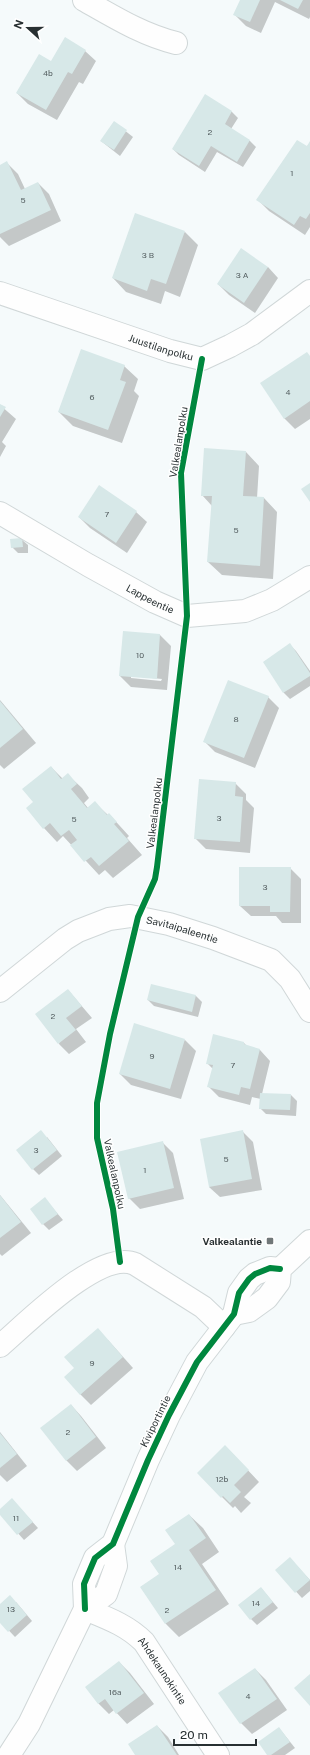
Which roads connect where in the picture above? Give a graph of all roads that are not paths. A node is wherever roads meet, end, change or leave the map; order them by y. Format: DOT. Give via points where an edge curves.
graph roads {
  1 [pos="84,0"];
  2 [pos="176,43"];
  3 [pos="310,290"];
  4 [pos="0,293"];
  5 [pos="0,513"];
  6 [pos="310,577"];
  7 [pos="0,991"];
  8 [pos="310,1011"];
  9 [pos="310,1241"];
  10 [pos="229,1320"];
  11 [pos="0,1346"];
  12 [pos="86,1609"];
  13 [pos="9,1755"];
  14 [pos="218,1755"];
  1 -- 2 [label="street" via="145,33"];
  3 -- 4 [label="street, Juustilanpolku" via="252,334 202,359 170,351"];
  5 -- 6 [label="street, Lappeentie" via="155,602 187,616 245,611 272,600"];
  7 -- 8 [label="street, Savitaipaleentie" via="78,931 109,919 130,916 169,924 271,960 290,979"];
  9 -- 10 [label="street" via="280,1269 279,1282 267,1298 249,1311"];
  10 -- 11 [label="street" via="203,1307 135,1264 120,1262 97,1268 76,1281"];
  10 -- 12 [label="street, Kiviportintie" via="197,1362 169,1415 113,1544 116,1566 106,1594"];
  12 -- 13 [label="street, Kiviportintie" via="29,1724"];
  12 -- 14 [label="street, Ahdekaunokintie" via="118,1622 144,1642"];
}
